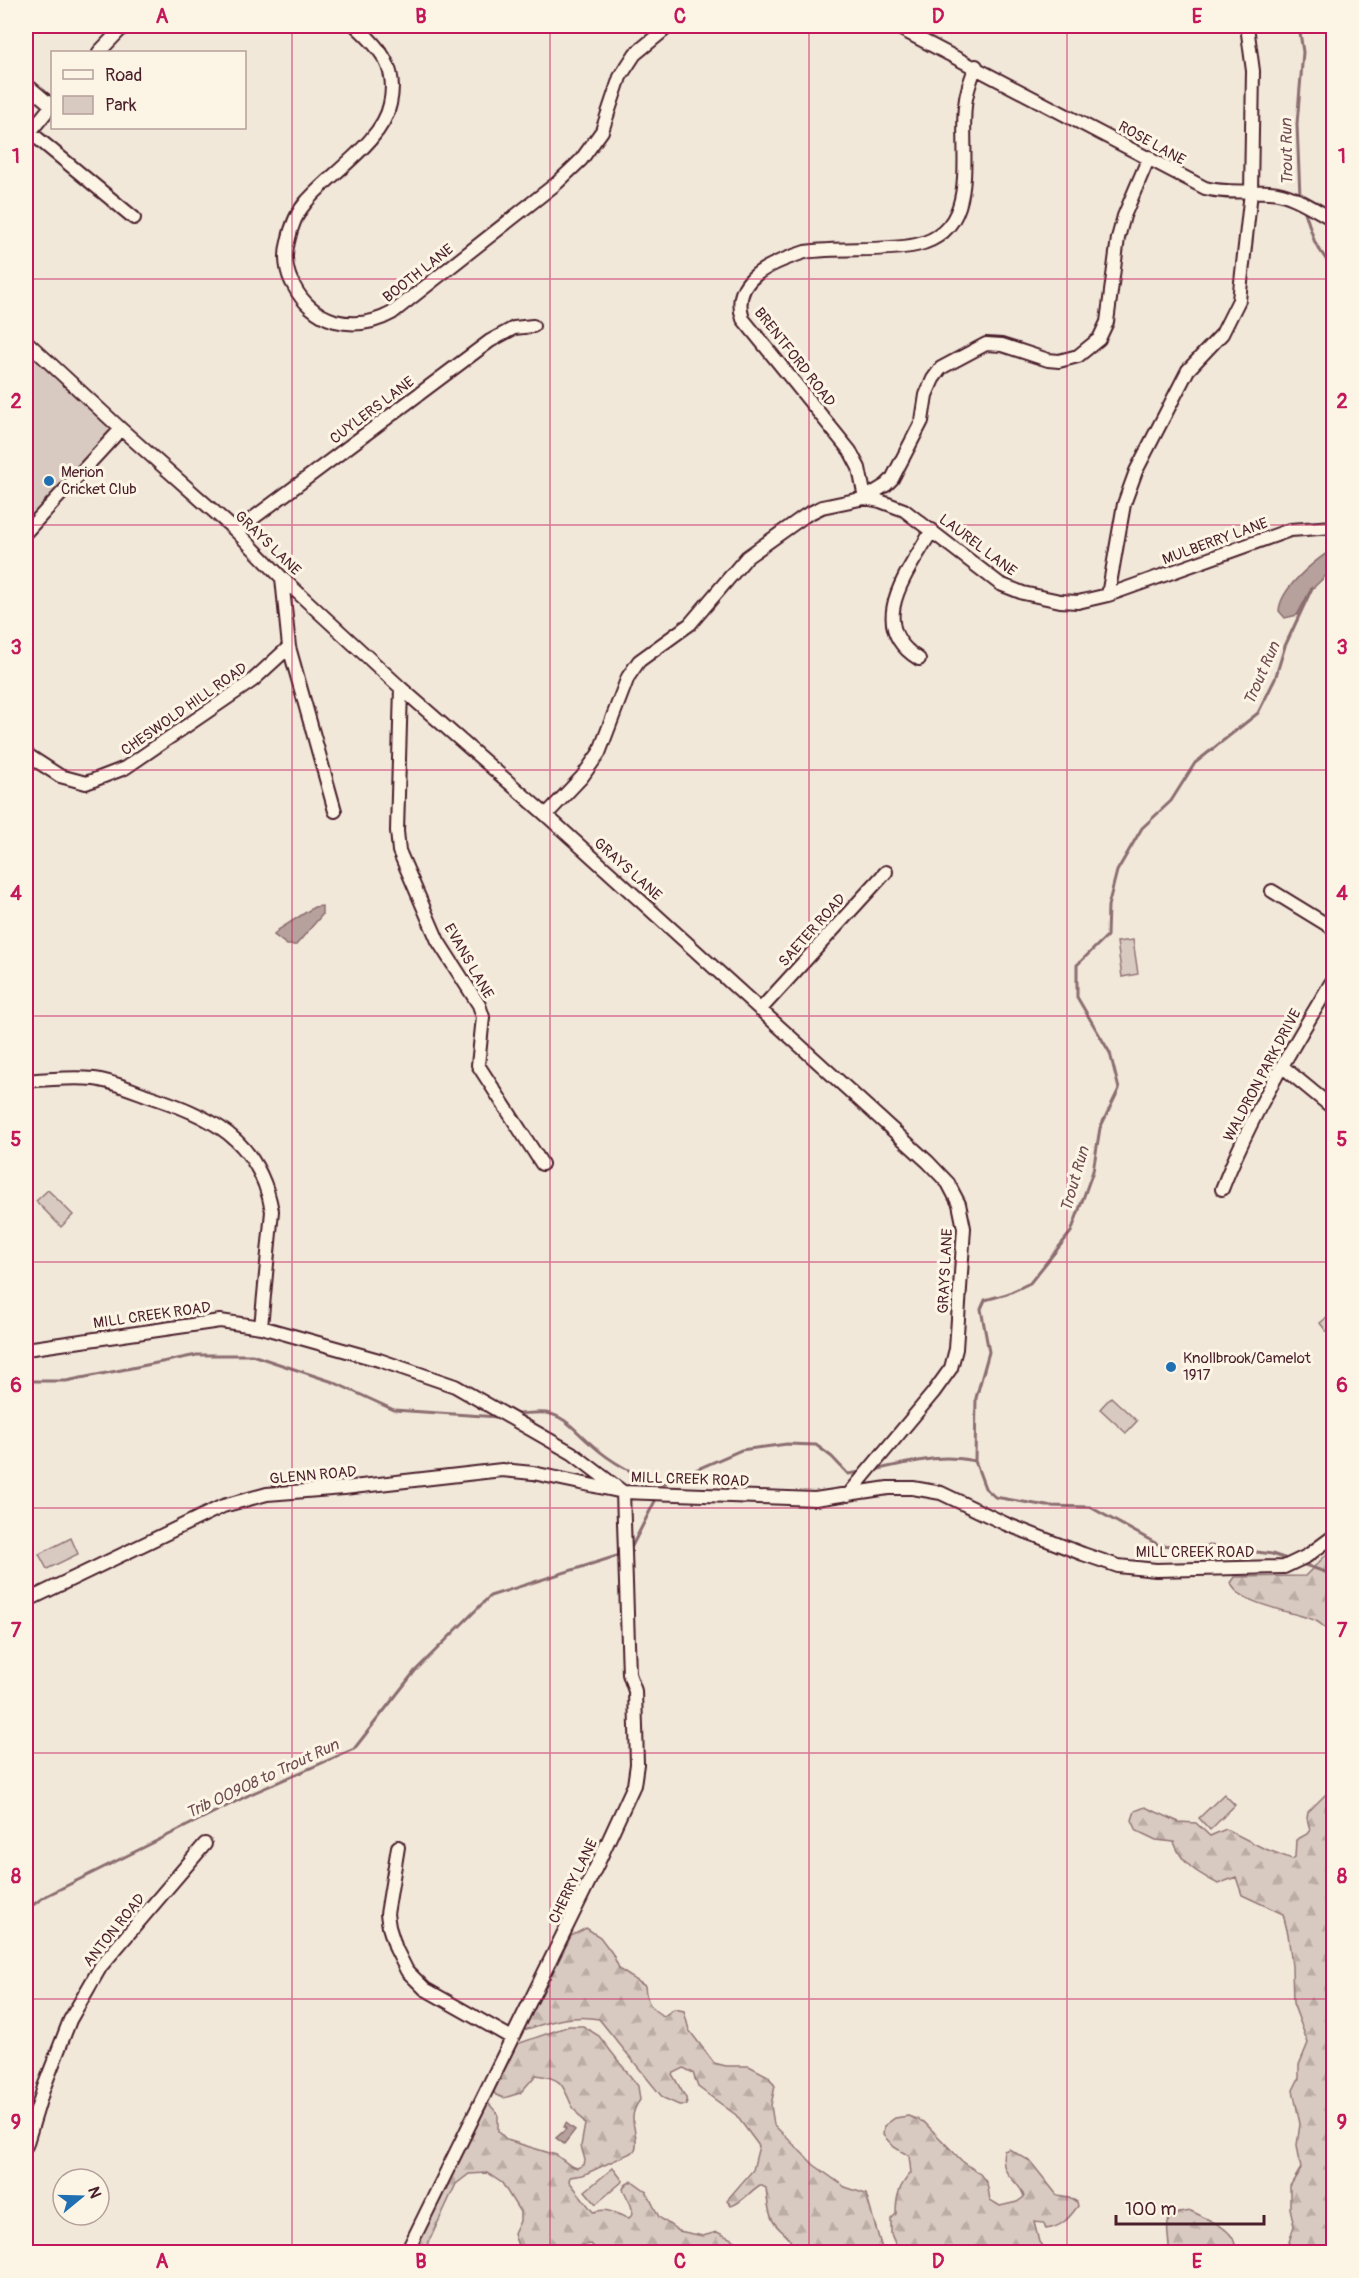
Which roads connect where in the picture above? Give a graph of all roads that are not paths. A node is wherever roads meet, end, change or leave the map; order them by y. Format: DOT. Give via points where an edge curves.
graph roads {
  1 [pos="124,26"];
  2 [pos="359,26"];
  3 [pos="669,26"];
  4 [pos="895,26"];
  5 [pos="1247,26"];
  6 [pos="100,51"];
  7 [pos="976,66"];
  8 [pos="26,84"];
  9 [pos="51,105"];
  10 [pos="51,107"];
  11 [pos="28,135"];
  12 [pos="1149,157"];
  13 [pos="1251,192"];
  14 [pos="134,218"];
  15 [pos="1334,220"];
  16 [pos="533,326"];
  17 [pos="26,340"];
  18 [pos="121,429"];
  19 [pos="865,498"];
  20 [pos="1334,527"];
  21 [pos="932,530"];
  22 [pos="236,531"];
  23 [pos="26,532"];
  24 [pos="282,578"];
  25 [pos="1108,595"];
  26 [pos="290,646"];
  27 [pos="919,659"];
  28 [pos="401,688"];
  29 [pos="26,754"];
  30 [pos="335,811"];
  31 [pos="546,815"];
  32 [pos="886,872"];
  33 [pos="1272,891"];
  34 [pos="1334,929"];
  35 [pos="1334,978"];
  36 [pos="760,1010"];
  37 [pos="1283,1067"];
  38 [pos="26,1082"];
  39 [pos="1334,1109"];
  40 [pos="542,1164"];
  41 [pos="1222,1190"];
  42 [pos="261,1327"];
  43 [pos="26,1349"];
  44 [pos="623,1492"];
  45 [pos="848,1495"];
  46 [pos="1334,1536"];
  47 [pos="26,1602"];
  48 [pos="205,1844"];
  49 [pos="398,1847"];
  50 [pos="512,2037"];
  51 [pos="26,2146"];
  52 [pos="407,2253"];
  1 -- 6 [label="street"];
  2 -- 3 [label="street, BOOTH LANE" via="383,53 389,68 393,83 390,107 377,132 306,202 295,219 286,250 291,281 308,306 332,320 352,324 369,323 392,313 582,160 602,131 620,77 635,54"];
  4 -- 7 [label="street, ROSE LANE"];
  5 -- 13 [label="street" via="1253,71"];
  7 -- 12 [label="street, ROSE LANE"];
  7 -- 19 [label="street, BRENTFORD ROAD" via="965,105 963,196 947,229 929,241 908,246 805,252 760,272 741,292 743,319 850,451 859,468"];
  8 -- 9 [label="street"];
  10 -- 11 [label="street"];
  11 -- 14 [label="street" via="83,174"];
  12 -- 13 [label="street, ROSE LANE" via="1205,189"];
  12 -- 19 [label="street" via="1124,216 1107,322 1099,339 1078,356 1059,361 986,344 941,368 926,395 922,421 892,479"];
  13 -- 15 [label="street, ROSE LANE" via="1272,192"];
  13 -- 25 [label="street" via="1239,300 1222,334 1188,370 1136,471 1124,504"];
  16 -- 22 [label="street, CUYLERS LANE" via="514,328 490,341"];
  17 -- 18 [label="street, GRAYS LANE"];
  18 -- 22 [label="street, GRAYS LANE"];
  18 -- 23 [label="street"];
  19 -- 21 [label="street, LAUREL LANE" via="904,510"];
  19 -- 31 [label="street, LAUREL LANE" via="822,507 757,549 690,624 639,661 628,677 599,753"];
  20 -- 25 [label="street, MULBERRY LANE" via="1290,530"];
  21 -- 25 [label="street, LAUREL LANE" via="1000,584 1023,594 1060,602"];
  21 -- 27 [label="street" via="895,596 892,611 897,635"];
  22 -- 24 [label="street, GRAYS LANE"];
  24 -- 26 [label="street"];
  24 -- 28 [label="street, GRAYS LANE"];
  26 -- 29 [label="street, CHESWOLD HILL ROAD" via="252,681 125,768 86,783 60,776"];
  26 -- 30 [label="street"];
  28 -- 31 [label="street, GRAYS LANE"];
  28 -- 40 [label="street, EVANS LANE" via="399,851 438,941 479,1005 483,1017 478,1065"];
  31 -- 36 [label="street, GRAYS LANE"];
  32 -- 36 [label="street, SAETER ROAD"];
  33 -- 34 [label="street"];
  35 -- 37 [label="street, WALDRON PARK DRIVE"];
  36 -- 45 [label="street, GRAYS LANE" via="928,1161 948,1183 959,1204 964,1228 956,1349 951,1368"];
  37 -- 39 [label="street"];
  37 -- 41 [label="street, WALDRON PARK DRIVE"];
  38 -- 42 [label="street" via="96,1079 203,1117 243,1145 269,1192 272,1210"];
  42 -- 43 [label="street, MILL CREEK ROAD" via="220,1321"];
  42 -- 44 [label="street, MILL CREEK ROAD" via="455,1386 572,1453"];
  44 -- 45 [label="street, MILL CREEK ROAD" via="815,1499"];
  44 -- 47 [label="street, GLENN ROAD" via="502,1470 267,1494 223,1506"];
  44 -- 50 [label="street, CHERRY LANE" via="629,1674 635,1691 634,1785"];
  45 -- 46 [label="street, MILL CREEK ROAD" via="888,1488 941,1493 1062,1546 1137,1569 1284,1567"];
  48 -- 51 [label="street, ANTON ROAD" via="101,1966 70,2020"];
  49 -- 50 [label="street" via="387,1914 388,1927 407,1971 425,1989"];
  50 -- 52 [label="street, CHERRY LANE"];
}
